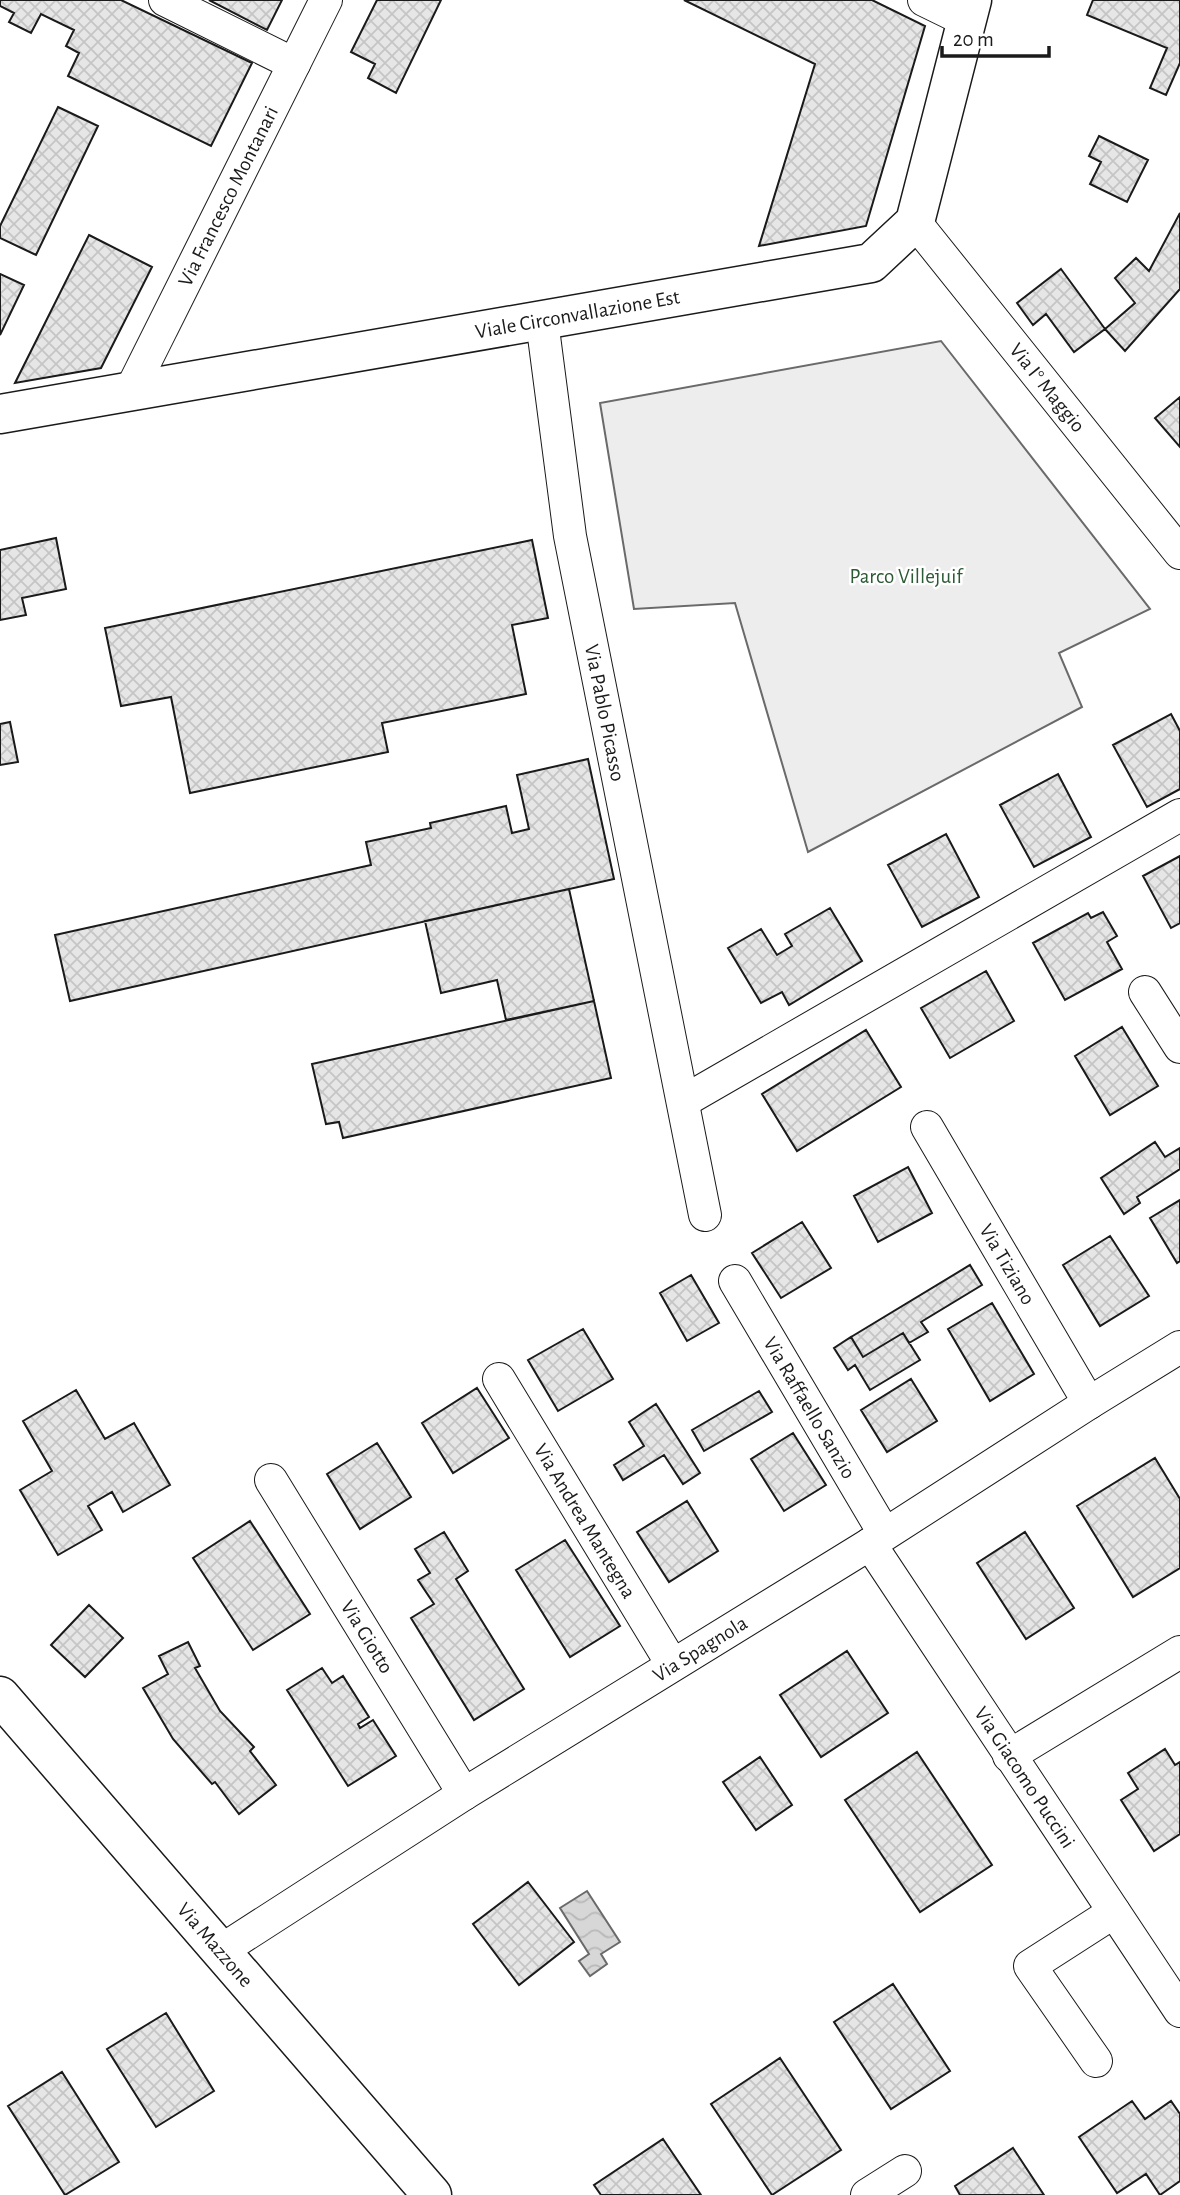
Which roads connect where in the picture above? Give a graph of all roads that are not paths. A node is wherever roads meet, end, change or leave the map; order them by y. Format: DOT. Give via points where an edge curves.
graph roads {
  1 [pos="165,0"];
  2 [pos="326,0"];
  3 [pos="924,0"];
  4 [pos="969,10"];
  5 [pos="295,64"];
  6 [pos="915,222"];
  7 [pos="542,321"];
  8 [pos="130,392"];
  9 [pos="0,414"];
  10 [pos="1180,552"];
  11 [pos="1180,815"];
  12 [pos="1145,992"];
  13 [pos="1180,1047"];
  14 [pos="684,1101"];
  15 [pos="927,1127"];
  16 [pos="705,1215"];
  17 [pos="735,1281"];
  18 [pos="1180,1347"];
  19 [pos="499,1379"];
  20 [pos="1089,1402"];
  21 [pos="271,1480"];
  22 [pos="877,1538"];
  23 [pos="1180,1652"];
  24 [pos="673,1664"];
  25 [pos="0,1696"];
  26 [pos="1009,1756"];
  27 [pos="464,1794"];
  28 [pos="1114,1912"];
  29 [pos="222,1950"];
  30 [pos="1180,2011"];
  31 [pos="1096,2061"];
  32 [pos="905,2171"];
  33 [pos="432,2195"];
  34 [pos="867,2195"];
  1 -- 5 [label="street"];
  2 -- 5 [label="street, Via Francesco Montanari"];
  3 -- 4 [label="street"];
  4 -- 6 [label="main road"];
  5 -- 8 [label="street, Via Francesco Montanari"];
  6 -- 7 [label="main road, Viale Circonvallazione Est" via="871,263"];
  6 -- 10 [label="street, Via I° Maggio"];
  7 -- 8 [label="main road, Viale Circonvallazione Est"];
  7 -- 14 [label="street, Via Pablo Picasso" via="570,536"];
  8 -- 9 [label="main road, Viale Circonvallazione Est"];
  11 -- 14 [label="street"];
  12 -- 13 [label="street"];
  14 -- 16 [label="street, Via Pablo Picasso"];
  15 -- 20 [label="street, Via Tiziano"];
  17 -- 22 [label="street, Via Raffaello Sanzio"];
  18 -- 20 [label="street, Via Spagnola"];
  19 -- 24 [label="street, Via Andrea Mantegna"];
  20 -- 22 [label="street, Via Spagnola"];
  21 -- 27 [label="street, Via Giotto"];
  22 -- 24 [label="street, Via Spagnola"];
  22 -- 26 [label="street, Via Giacomo Puccini"];
  23 -- 26 [label="street"];
  24 -- 27 [label="street, Via Spagnola"];
  25 -- 29 [label="main road, Via Mazzone"];
  26 -- 28 [label="street, Via Giacomo Puccini"];
  27 -- 29 [label="street, Via Spagnola"];
  28 -- 30 [label="street, Via Giacomo Puccini"];
  28 -- 31 [label="street" via="1030,1966"];
  29 -- 33 [label="main road, Via Mazzone"];
  32 -- 34 [label="street"];
}
